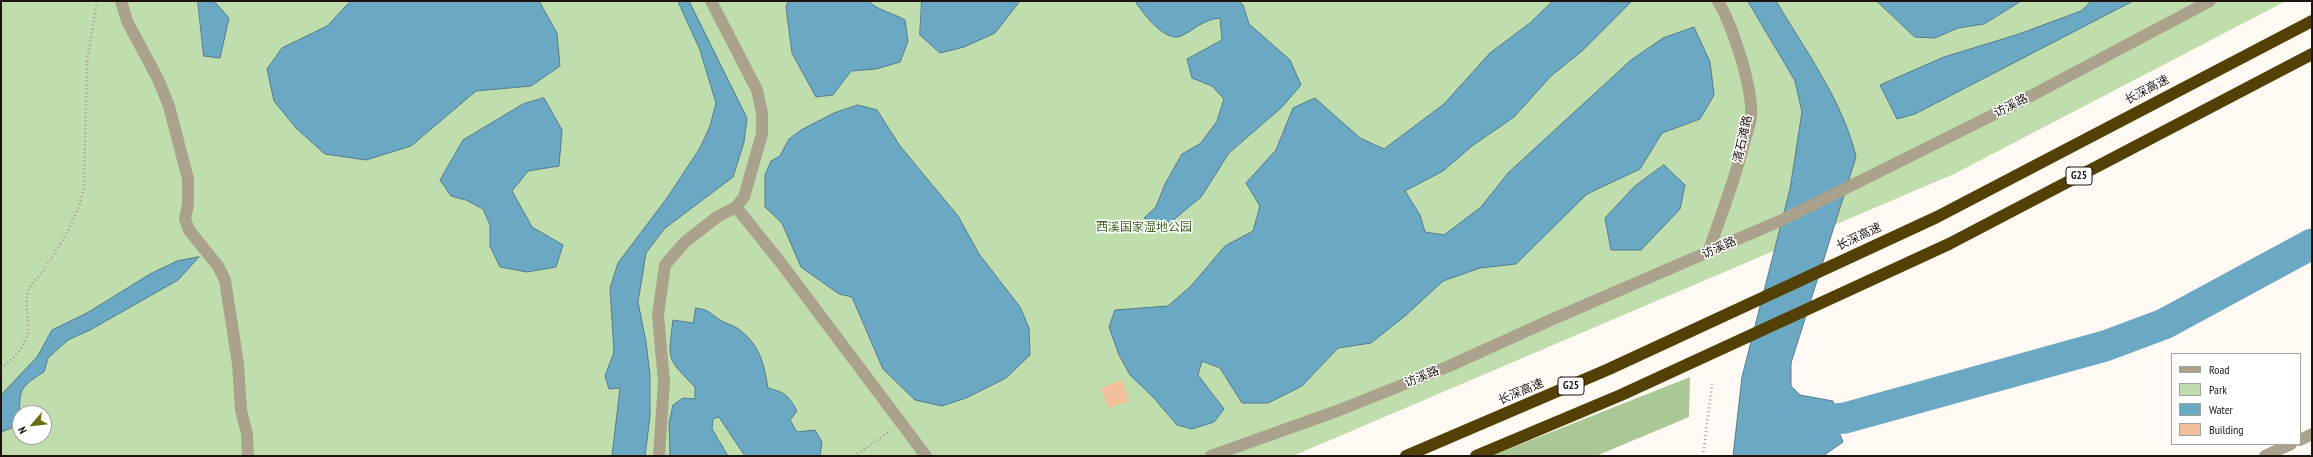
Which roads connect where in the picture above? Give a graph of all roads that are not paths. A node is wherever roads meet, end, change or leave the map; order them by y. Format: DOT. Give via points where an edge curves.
graph roads {
  1 [pos="121,1"];
  2 [pos="711,1"];
  3 [pos="1718,1"];
  4 [pos="2210,1"];
  5 [pos="2312,21"];
  6 [pos="2312,54"];
  7 [pos="736,207"];
  8 [pos="1708,253"];
  9 [pos="2312,434"];
  10 [pos="2301,440"];
  11 [pos="2289,445"];
  12 [pos="248,456"];
  13 [pos="659,456"];
  14 [pos="926,456"];
  15 [pos="1211,456"];
  16 [pos="1406,456"];
  17 [pos="1476,456"];
  18 [pos="2265,456"];
  1 -- 12 [label="street" via="127,21 158,79 169,106 188,179 185,219 189,230 218,266 225,280 238,364"];
  2 -- 7 [label="street" via="757,90 762,113 762,134 744,197"];
  3 -- 8 [label="street, 清石滩路" via="1728,19 1739,51 1751,117 1741,157"];
  4 -- 8 [label="street, 访溪路" via="2027,98 1782,220"];
  5 -- 16 [label="highway, 长深高速 / G25" via="1937,217 1609,369"];
  6 -- 17 [label="highway, G25" via="1949,244 1621,395"];
  7 -- 13 [label="street" via="717,217 685,242 665,265 658,315 664,382"];
  7 -- 14 [label="street" via="781,262"];
  8 -- 15 [label="street, 访溪路" via="1447,367 1337,411"];
  9 -- 10 [label="street"];
  11 -- 18 [label="street"];
}
